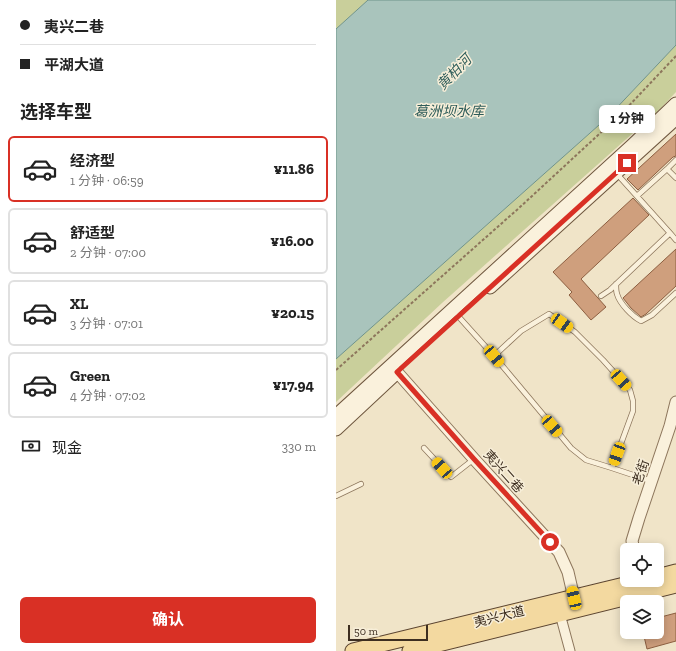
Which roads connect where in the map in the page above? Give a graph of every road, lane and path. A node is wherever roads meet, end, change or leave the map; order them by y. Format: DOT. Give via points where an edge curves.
graph roads {
  1 [pos="676,56"];
  2 [pos="676,104"];
  3 [pos="674,123"];
  4 [pos="676,160"];
  5 [pos="667,168"];
  6 [pos="616,173"];
  7 [pos="676,178"];
  8 [pos="637,196"];
  9 [pos="670,233"];
  10 [pos="676,240"];
  11 [pos="616,284"];
  12 [pos="676,293"];
  13 [pos="601,296"];
  14 [pos="458,316"];
  15 [pos="494,356"];
  16 [pos="336,370"];
  17 [pos="397,372"];
  18 [pos="676,402"];
  19 [pos="336,416"];
  20 [pos="673,427"];
  21 [pos="336,429"];
  22 [pos="424,448"];
  23 [pos="474,459"];
  24 [pos="612,468"];
  25 [pos="651,482"];
  26 [pos="361,484"];
  27 [pos="336,496"];
  28 [pos="632,543"];
  29 [pos="676,572"];
  30 [pos="664,575"];
  31 [pos="676,585"];
  32 [pos="620,586"];
  33 [pos="574,598"];
  34 [pos="560,614"];
  35 [pos="353,651"];
  36 [pos="410,651"];
  37 [pos="570,651"];
  1 -- 16 [label="path" via="616,118 519,208"];
  2 -- 19 [label="main road"];
  3 -- 6 [label="main road"];
  4 -- 5 [label="lane"];
  5 -- 7 [label="lane"];
  5 -- 8 [label="lane"];
  6 -- 8 [label="lane"];
  6 -- 14 [label="main road"];
  8 -- 9 [label="lane"];
  9 -- 10 [label="lane"];
  9 -- 11 [label="lane"];
  11 -- 12 [label="lane" via="621,302 632,316 641,321 652,316"];
  11 -- 13 [label="lane"];
  14 -- 15 [label="lane"];
  14 -- 17 [label="main road"];
  15 -- 24 [label="lane" via="571,448 586,460"];
  15 -- 24 [label="lane" via="521,331 549,314 575,332 630,390 633,401 633,411"];
  17 -- 21 [label="main road"];
  17 -- 23 [label="street, 夷兴二巷"];
  18 -- 20 [label="street, 老街"];
  20 -- 25 [label="street, 老街"];
  22 -- 23 [label="lane" via="452,477"];
  23 -- 33 [label="street, 夷兴二巷" via="559,552 568,572"];
  24 -- 25 [label="lane"];
  25 -- 28 [label="street, 老街"];
  26 -- 27 [label="lane"];
  29 -- 30 [label="main road"];
  31 -- 34 [label="main road, 夷兴大道"];
  32 -- 33 [label="main road, 夷兴大道"];
  33 -- 35 [label="main road, 夷兴大道"];
  34 -- 36 [label="main road, 夷兴大道"];
  34 -- 37 [label="street"];
}
